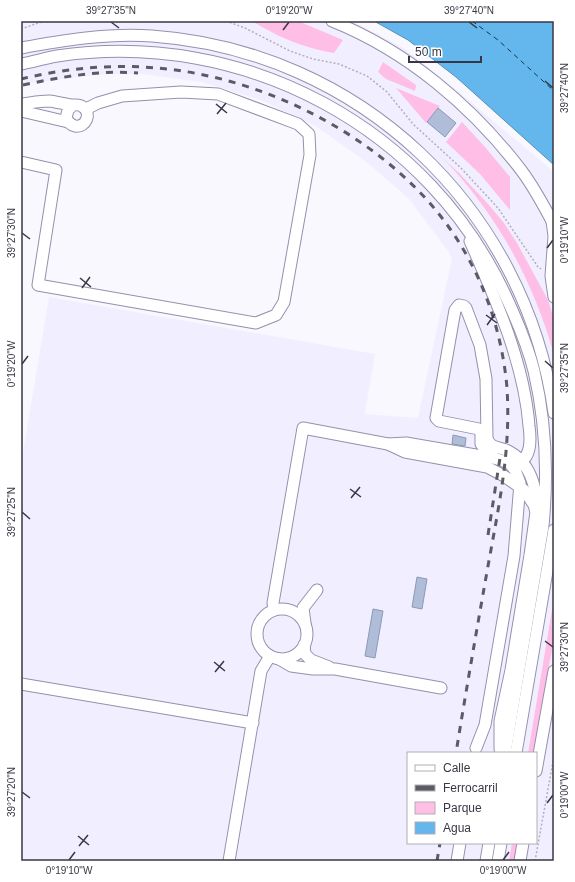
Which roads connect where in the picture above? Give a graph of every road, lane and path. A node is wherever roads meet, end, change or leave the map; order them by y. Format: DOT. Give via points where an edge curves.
graph roads {
  1 [pos="44,21"];
  2 [pos="332,21"];
  3 [pos="21,29"];
  4 [pos="21,48"];
  5 [pos="21,64"];
  6 [pos="21,104"];
  7 [pos="73,105"];
  8 [pos="86,109"];
  9 [pos="21,111"];
  10 [pos="68,122"];
  11 [pos="21,162"];
  12 [pos="460,219"];
  13 [pos="553,223"];
  14 [pos="554,297"];
  15 [pos="554,412"];
  16 [pos="494,458"];
  17 [pos="479,460"];
  18 [pos="521,462"];
  19 [pos="510,463"];
  20 [pos="520,488"];
  21 [pos="536,512"];
  22 [pos="554,530"];
  23 [pos="317,590"];
  24 [pos="274,610"];
  25 [pos="503,617"];
  26 [pos="305,626"];
  27 [pos="491,644"];
  28 [pos="304,645"];
  29 [pos="274,658"];
  30 [pos="335,669"];
  31 [pos="510,670"];
  32 [pos="554,671"];
  33 [pos="21,684"];
  34 [pos="440,688"];
  35 [pos="253,723"];
  36 [pos="476,751"];
  37 [pos="500,752"];
  38 [pos="504,752"];
  39 [pos="516,752"];
  40 [pos="554,756"];
  41 [pos="537,765"];
  42 [pos="460,844"];
  43 [pos="489,844"];
  44 [pos="501,844"];
  45 [pos="523,844"];
  46 [pos="229,861"];
  47 [pos="457,861"];
  48 [pos="486,861"];
  49 [pos="498,861"];
  50 [pos="520,861"];
  51 [pos="535,861"];
  1 -- 3 [label="path"];
  2 -- 13 [label="street" via="393,52 439,85 475,117 521,171"];
  4 -- 15 [label="street" via="56,41 117,36 152,36 223,47 297,72 368,110 401,136 454,188 494,242 513,277 531,320 549,381"];
  5 -- 12 [label="street" via="57,56 151,52 186,56 250,71 290,86 358,123 417,170"];
  6 -- 7 [label="street" via="50,101"];
  7 -- 8 [label="street"];
  7 -- 10 [label="street" via="66,113"];
  8 -- 10 [label="street" via="88,116 84,124 74,126"];
  8 -- 11 [label="street" via="122,96 181,92 218,94 298,124 309,134 310,155 284,302 276,315 256,323 38,285 56,170"];
  9 -- 10 [label="street"];
  12 -- 18 [label="street" via="491,288 520,370 528,411 530,439 528,453"];
  12 -- 38 [label="street" via="483,251 519,325 534,369 545,439 543,526"];
  13 -- 14 [label="street" via="551,276"];
  16 -- 17 [label="street"];
  16 -- 18 [label="street" via="481,444 479,429 439,421 436,418 455,310 459,305 466,308 480,345 486,379 488,441 493,446 511,453"];
  16 -- 19 [label="street"];
  17 -- 20 [label="street"];
  17 -- 24 [label="street" via="404,452 388,444 303,428 273,603"];
  18 -- 19 [label="street"];
  18 -- 21 [label="street" via="529,472 536,490"];
  19 -- 20 [label="street" via="518,474"];
  20 -- 21 [label="street" via="528,495"];
  20 -- 25 [label="street" via="514,556"];
  21 -- 31 [label="street"];
  22 -- 39 [label="street"];
  23 -- 26 [label="street" via="303,608"];
  24 -- 26 [label="street" via="288,610 296,614"];
  24 -- 29 [label="street" via="265,615 257,629 259,645"];
  25 -- 31 [label="street" via="512,627"];
  25 -- 36 [label="street" via="485,726"];
  26 -- 28 [label="street"];
  27 -- 36 [label="street" via="477,725"];
  28 -- 29 [label="street" via="294,656 287,659"];
  28 -- 30 [label="street" via="308,658"];
  29 -- 30 [label="street" via="291,666"];
  29 -- 35 [label="street" via="262,671"];
  30 -- 34 [label="street"];
  31 -- 37 [label="street" via="500,721"];
  32 -- 41 [label="street"];
  33 -- 35 [label="street"];
  35 -- 46 [label="street"];
  40 -- 51 [label="path"];
  42 -- 47 [label="street"];
  43 -- 48 [label="street"];
  44 -- 49 [label="street"];
  45 -- 50 [label="street"];
}
